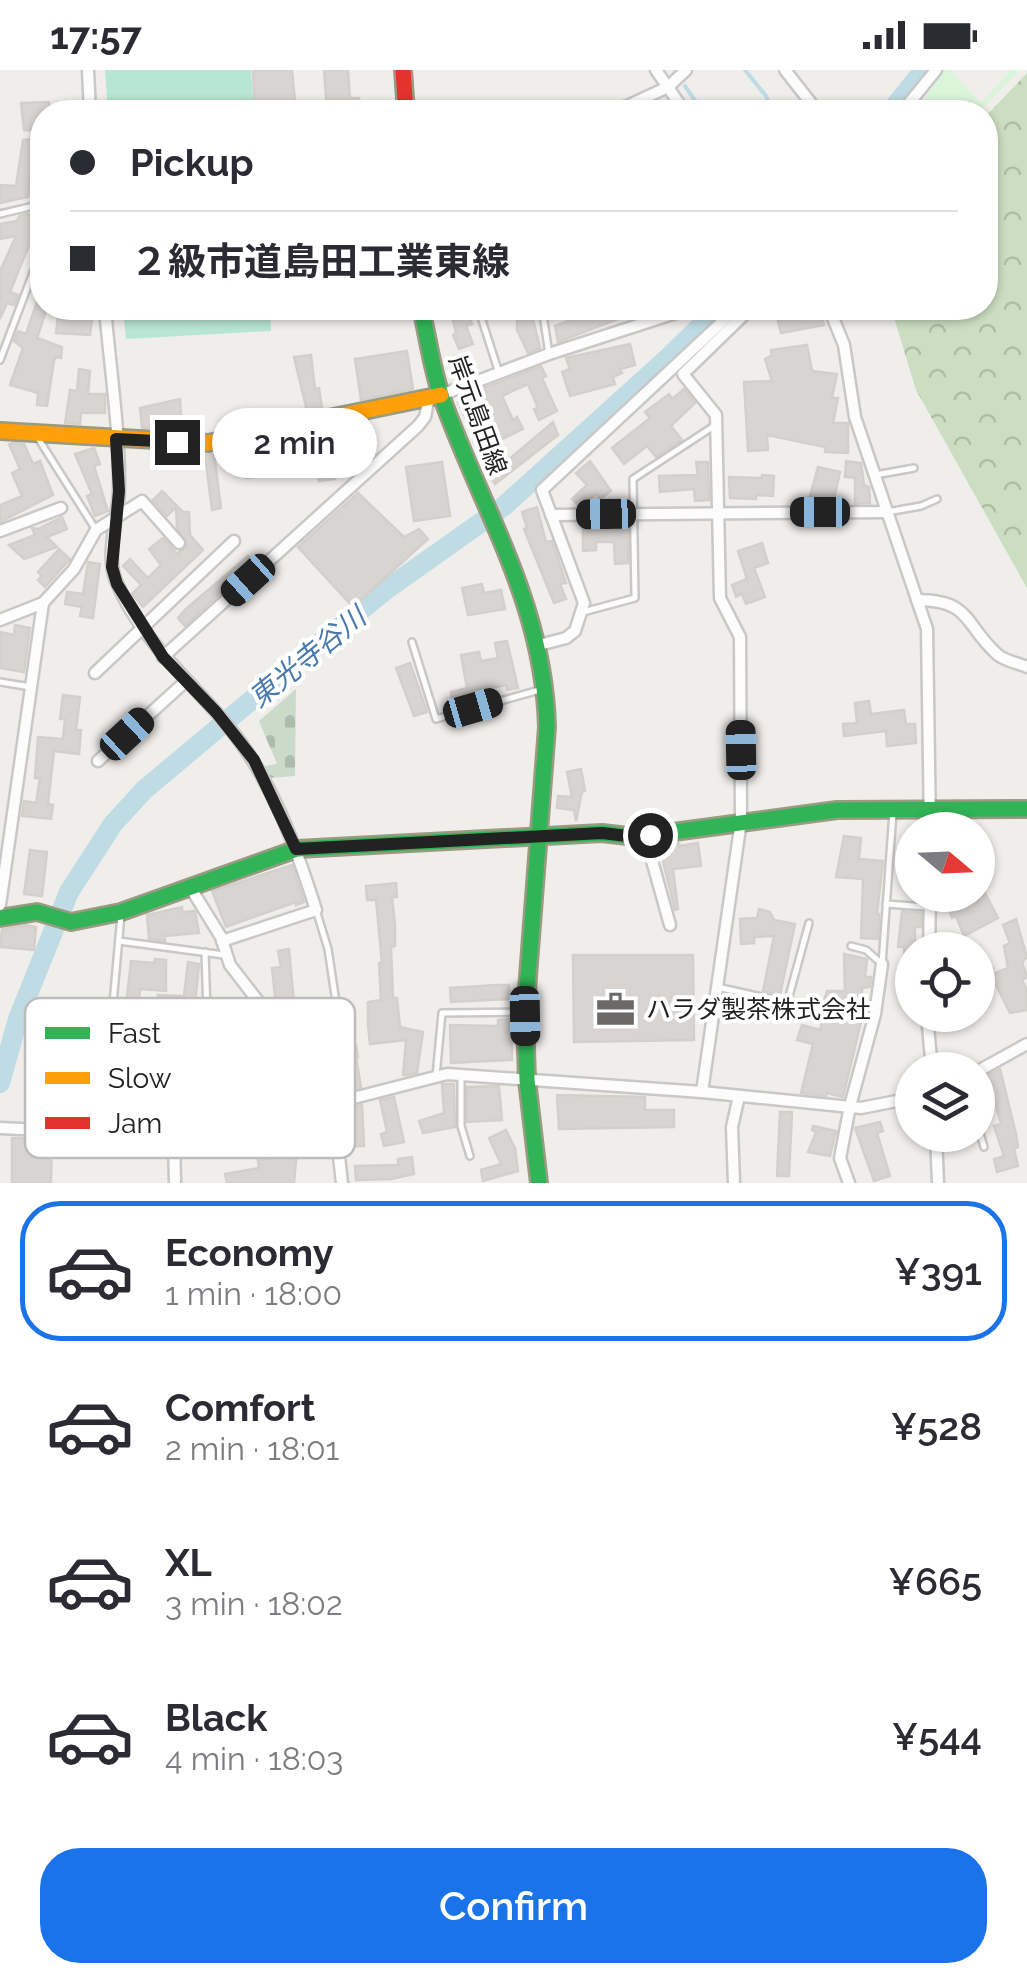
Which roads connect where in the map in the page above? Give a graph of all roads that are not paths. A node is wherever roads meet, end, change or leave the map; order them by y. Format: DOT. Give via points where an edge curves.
graph roads {
  1 [pos="88,70"];
  2 [pos="403,70"];
  3 [pos="656,70"];
  4 [pos="686,70"];
  5 [pos="785,70"];
  6 [pos="936,70"];
  7 [pos="668,87"];
  8 [pos="89,100"];
  9 [pos="405,100"];
  10 [pos="644,100"];
  11 [pos="677,100"];
  12 [pos="809,100"];
  13 [pos="912,100"];
  14 [pos="30,207"];
  15 [pos="0,214"];
  16 [pos="30,281"];
  17 [pos="107,320"];
  18 [pos="423,320"];
  19 [pos="482,320"];
  20 [pos="544,320"];
  21 [pos="724,320"];
  22 [pos="738,320"];
  23 [pos="834,320"];
  24 [pos="656,321"];
  25 [pos="549,354"];
  26 [pos="0,360"];
  27 [pos="499,373"];
  28 [pos="435,396"];
  29 [pos="716,424"];
  30 [pos="0,429"];
  31 [pos="34,432"];
  32 [pos="116,439"];
  33 [pos="914,468"];
  34 [pos="875,474"];
  35 [pos="937,499"];
  36 [pos="61,508"];
  37 [pos="887,512"];
  38 [pos="718,513"];
  39 [pos="116,514"];
  40 [pos="633,514"];
  41 [pos="551,515"];
  42 [pos="96,530"];
  43 [pos="0,531"];
  44 [pos="234,540"];
  45 [pos="179,543"];
  46 [pos="917,600"];
  47 [pos="43,603"];
  48 [pos="582,612"];
  49 [pos="0,620"];
  50 [pos="142,628"];
  51 [pos="412,642"];
  52 [pos="540,645"];
  53 [pos="163,657"];
  54 [pos="1027,666"];
  55 [pos="95,672"];
  56 [pos="186,680"];
  57 [pos="0,682"];
  58 [pos="32,687"];
  59 [pos="546,688"];
  60 [pos="98,762"];
  61 [pos="1027,809"];
  62 [pos="894,811"];
  63 [pos="930,812"];
  64 [pos="741,821"];
  65 [pos="650,835"];
  66 [pos="538,836"];
  67 [pos="296,849"];
  68 [pos="190,887"];
  69 [pos="895,903"];
  70 [pos="886,904"];
  71 [pos="0,906"];
  72 [pos="316,910"];
  73 [pos="122,912"];
  74 [pos="0,918"];
  75 [pos="809,923"];
  76 [pos="670,924"];
  77 [pos="118,941"];
  78 [pos="222,942"];
  79 [pos="851,946"];
  80 [pos="204,952"];
  81 [pos="227,955"];
  82 [pos="882,964"];
  83 [pos="717,987"];
  84 [pos="113,998"];
  85 [pos="207,998"];
  86 [pos="256,998"];
  87 [pos="335,998"];
  88 [pos="788,1000"];
  89 [pos="526,1012"];
  90 [pos="874,1017"];
  91 [pos="1027,1044"];
  92 [pos="995,1062"];
  93 [pos="461,1074"];
  94 [pos="436,1077"];
  95 [pos="527,1080"];
  96 [pos="702,1092"];
  97 [pos="738,1096"];
  98 [pos="355,1097"];
  99 [pos="895,1101"];
  100 [pos="850,1106"];
  101 [pos="937,1152"];
  102 [pos="470,1156"];
  103 [pos="175,1158"];
  104 [pos="339,1158"];
  105 [pos="176,1183"];
  106 [pos="342,1183"];
  107 [pos="539,1183"];
  108 [pos="734,1183"];
  109 [pos="849,1183"];
  110 [pos="938,1183"];
  1 -- 8 [label="street"];
  2 -- 9 [label="street"];
  3 -- 7 [label="street"];
  4 -- 7 [label="street"];
  5 -- 12 [label="street"];
  6 -- 13 [label="street"];
  7 -- 10 [label="street"];
  7 -- 11 [label="street"];
  14 -- 15 [label="lane"];
  16 -- 26 [label="lane"];
  17 -- 32 [label="street"];
  18 -- 28 [label="street, 岸元島田線"];
  19 -- 27 [label="lane"];
  20 -- 25 [label="lane"];
  21 -- 41 [label="street" via="542,490"];
  22 -- 29 [label="street" via="683,374"];
  23 -- 34 [label="street"];
  24 -- 25 [label="street"];
  25 -- 27 [label="street"];
  27 -- 28 [label="street"];
  28 -- 32 [label="street" via="208,443"];
  28 -- 52 [label="street, 岸元島田線"];
  28 -- 53 [label="street" via="418,426"];
  29 -- 38 [label="street"];
  29 -- 40 [label="lane" via="634,479"];
  30 -- 31 [label="street"];
  31 -- 32 [label="street"];
  31 -- 42 [label="lane"];
  32 -- 39 [label="street"];
  33 -- 34 [label="lane"];
  34 -- 37 [label="street"];
  35 -- 37 [label="lane"];
  36 -- 43 [label="street"];
  37 -- 38 [label="street"];
  37 -- 46 [label="street"];
  38 -- 40 [label="street"];
  38 -- 64 [label="street" via="720,598 740,637"];
  39 -- 42 [label="street"];
  39 -- 45 [label="street" via="142,501"];
  39 -- 50 [label="street" via="112,567"];
  40 -- 41 [label="street"];
  40 -- 48 [label="lane" via="635,598"];
  41 -- 48 [label="street"];
  42 -- 47 [label="street" via="74,569"];
  44 -- 50 [label="street"];
  46 -- 54 [label="street" via="958,608 1000,657"];
  46 -- 63 [label="street" via="927,629"];
  47 -- 49 [label="street"];
  47 -- 58 [label="street"];
  48 -- 52 [label="street" via="566,638"];
  50 -- 53 [label="street"];
  50 -- 55 [label="street"];
  51 -- 59 [label="lane" via="436,719"];
  52 -- 59 [label="street, 岸元島田線"];
  53 -- 56 [label="street"];
  56 -- 60 [label="street"];
  56 -- 67 [label="street" via="254,760"];
  57 -- 58 [label="lane"];
  58 -- 71 [label="street"];
  59 -- 66 [label="street, 岸元島田線"];
  61 -- 63 [label="street"];
  62 -- 63 [label="street"];
  62 -- 64 [label="street"];
  62 -- 70 [label="lane"];
  64 -- 65 [label="street"];
  64 -- 83 [label="street"];
  65 -- 66 [label="street"];
  65 -- 76 [label="street"];
  66 -- 67 [label="street"];
  66 -- 89 [label="street, 岸元島田線"];
  67 -- 68 [label="street"];
  67 -- 72 [label="street"];
  68 -- 73 [label="street"];
  68 -- 78 [label="street"];
  69 -- 70 [label="lane"];
  70 -- 82 [label="lane"];
  72 -- 78 [label="street"];
  72 -- 87 [label="lane"];
  73 -- 74 [label="street" via="70,922 37,912"];
  73 -- 77 [label="lane"];
  75 -- 88 [label="lane"];
  77 -- 80 [label="lane"];
  77 -- 84 [label="lane"];
  78 -- 81 [label="street"];
  79 -- 82 [label="lane"];
  80 -- 81 [label="lane"];
  80 -- 85 [label="lane"];
  81 -- 86 [label="street"];
  82 -- 90 [label="street"];
  83 -- 88 [label="lane"];
  83 -- 96 [label="street"];
  88 -- 90 [label="lane"];
  89 -- 94 [label="lane" via="442,1013"];
  89 -- 95 [label="street, 岸元島田線"];
  90 -- 100 [label="street"];
  91 -- 92 [label="street"];
  93 -- 94 [label="street"];
  93 -- 95 [label="street"];
  93 -- 102 [label="lane" via="461,1126"];
  94 -- 98 [label="street"];
  95 -- 96 [label="street"];
  95 -- 107 [label="street, 岸元島田線"];
  96 -- 97 [label="street"];
  97 -- 100 [label="street"];
  97 -- 108 [label="street"];
  99 -- 100 [label="street"];
  100 -- 109 [label="street" via="840,1158"];
  101 -- 110 [label="street"];
  103 -- 105 [label="street"];
  104 -- 106 [label="street"];
}
